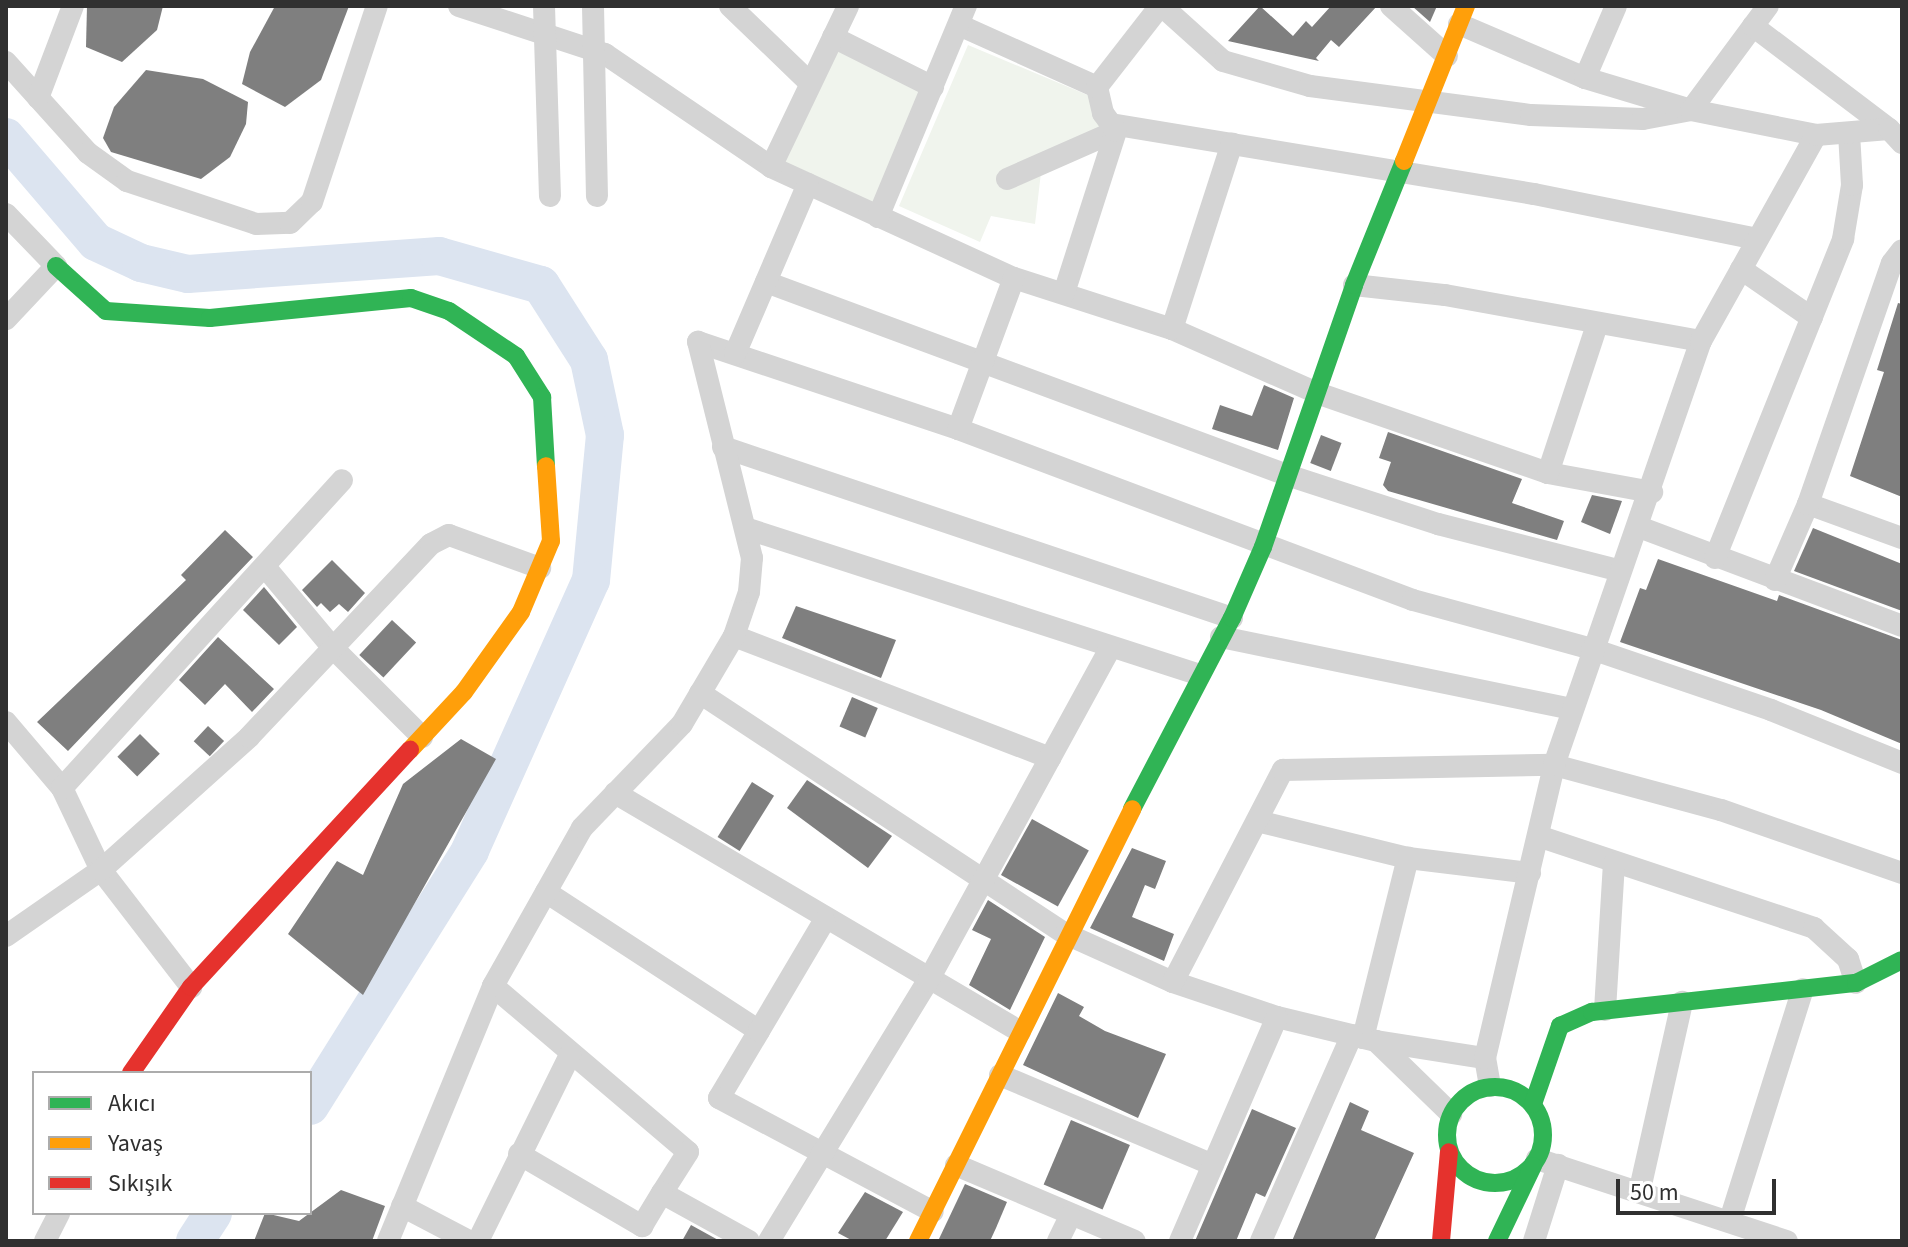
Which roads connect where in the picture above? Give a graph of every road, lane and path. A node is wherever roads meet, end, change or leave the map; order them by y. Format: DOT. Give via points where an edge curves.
graph roads {
  1 [pos="73,6"];
  2 [pos="377,6"];
  3 [pos="459,6"];
  4 [pos="544,6"];
  5 [pos="593,6"];
  6 [pos="730,6"];
  7 [pos="848,6"];
  8 [pos="1161,6"];
  9 [pos="1391,6"];
  10 [pos="1616,6"];
  11 [pos="1768,6"];
  12 [pos="1462,15"];
  13 [pos="962,16"];
  14 [pos="1753,26"];
  15 [pos="544,36"];
  16 [pos="833,37"];
  17 [pos="595,51"];
  18 [pos="1447,56"];
  19 [pos="6,62"];
  20 [pos="1585,78"];
  21 [pos="810,83"];
  22 [pos="933,87"];
  23 [pos="1097,87"];
  24 [pos="38,98"];
  25 [pos="1429,103"];
  26 [pos="1691,110"];
  27 [pos="1113,128"];
  28 [pos="1849,133"];
  29 [pos="1816,135"];
  30 [pos="1896,136"];
  31 [pos="1232,143"];
  32 [pos="771,167"];
  33 [pos="1399,172"];
  34 [pos="1007,179"];
  35 [pos="808,184"];
  36 [pos="550,196"];
  37 [pos="597,196"];
  38 [pos="6,214"];
  39 [pos="878,217"];
  40 [pos="1757,239"];
  41 [pos="1902,250"];
  42 [pos="56,266"];
  43 [pos="1741,269"];
  44 [pos="1014,278"];
  45 [pos="766,282"];
  46 [pos="1354,285"];
  47 [pos="1064,293"];
  48 [pos="1812,318"];
  49 [pos="6,319"];
  50 [pos="1597,325"];
  51 [pos="1172,329"];
  52 [pos="1701,341"];
  53 [pos="735,354"];
  54 [pos="982,364"];
  55 [pos="1317,393"];
  56 [pos="958,429"];
  57 [pos="723,447"];
  58 [pos="1548,473"];
  59 [pos="1287,475"];
  60 [pos="342,480"];
  61 [pos="1652,492"];
  62 [pos="1808,504"];
  63 [pos="1639,527"];
  64 [pos="745,528"];
  65 [pos="1902,538"];
  66 [pos="1263,547"];
  67 [pos="1715,558"];
  68 [pos="266,568"];
  69 [pos="540,568"];
  70 [pos="1617,570"];
  71 [pos="1775,580"];
  72 [pos="1902,626"];
  73 [pos="1226,628"];
  74 [pos="734,636"];
  75 [pos="333,648"];
  76 [pos="1110,648"];
  77 [pos="1592,649"];
  78 [pos="1199,675"];
  79 [pos="700,693"];
  80 [pos="1571,709"];
  81 [pos="6,722"];
  82 [pos="422,737"];
  83 [pos="1050,758"];
  84 [pos="1902,763"];
  85 [pos="1554,765"];
  86 [pos="62,788"];
  87 [pos="615,793"];
  88 [pos="1257,821"];
  89 [pos="1538,836"];
  90 [pos="1408,858"];
  91 [pos="1614,863"];
  92 [pos="101,870"];
  93 [pos="1530,873"];
  94 [pos="1902,873"];
  95 [pos="984,880"];
  96 [pos="546,892"];
  97 [pos="824,921"];
  98 [pos="8,930"];
  99 [pos="1066,934"];
  100 [pos="1902,960"];
  101 [pos="928,981"];
  102 [pos="1173,982"];
  103 [pos="1856,983"];
  104 [pos="493,986"];
  105 [pos="191,987"];
  106 [pos="1803,989"];
  107 [pos="1682,1002"];
  108 [pos="1605,1010"];
  109 [pos="1277,1017"];
  110 [pos="759,1031"];
  111 [pos="1020,1032"];
  112 [pos="1364,1038"];
  113 [pos="570,1055"];
  114 [pos="1485,1058"];
  115 [pos="132,1071"];
  116 [pos="1000,1075"];
  117 [pos="1490,1086"];
  118 [pos="1533,1104"];
  119 [pos="1451,1114"];
  120 [pos="1449,1152"];
  121 [pos="519,1154"];
  122 [pos="818,1154"];
  123 [pos="1543,1163"];
  124 [pos="956,1165"];
  125 [pos="1213,1165"];
  126 [pos="1640,1189"];
  127 [pos="662,1193"];
  128 [pos="402,1206"];
  129 [pos="933,1212"];
  130 [pos="58,1215"];
  131 [pos="1070,1216"];
  132 [pos="1730,1220"];
  133 [pos="45,1241"];
  134 [pos="388,1241"];
  135 [pos="469,1241"];
  136 [pos="478,1241"];
  137 [pos="749,1241"];
  138 [pos="769,1241"];
  139 [pos="918,1241"];
  140 [pos="1058,1241"];
  141 [pos="1135,1241"];
  142 [pos="1180,1241"];
  143 [pos="1261,1241"];
  144 [pos="1441,1241"];
  145 [pos="1497,1241"];
  146 [pos="1534,1241"];
  147 [pos="1787,1241"];
  1 -- 24 [label="street"];
  2 -- 24 [label="street" via="312,202 290,223 256,224 127,181 88,153"];
  3 -- 15 [label="street"];
  4 -- 15 [label="street"];
  5 -- 17 [label="street"];
  6 -- 21 [label="street"];
  7 -- 16 [label="street"];
  8 -- 23 [label="street"];
  8 -- 25 [label="street" via="1223,61 1310,86"];
  9 -- 18 [label="street"];
  10 -- 20 [label="street"];
  11 -- 14 [label="street"];
  12 -- 18 [label="street"];
  12 -- 20 [label="street"];
  13 -- 22 [label="street"];
  13 -- 23 [label="street"];
  14 -- 26 [label="street"];
  14 -- 30 [label="street"];
  15 -- 17 [label="street"];
  15 -- 36 [label="street"];
  16 -- 21 [label="street"];
  16 -- 22 [label="street"];
  17 -- 32 [label="street"];
  17 -- 37 [label="street"];
  18 -- 25 [label="street"];
  19 -- 24 [label="street"];
  20 -- 26 [label="street"];
  21 -- 32 [label="street"];
  22 -- 39 [label="street"];
  23 -- 27 [label="street"];
  25 -- 26 [label="street" via="1531,115 1643,119"];
  25 -- 33 [label="street"];
  26 -- 29 [label="street"];
  27 -- 31 [label="street"];
  27 -- 34 [label="street"];
  27 -- 47 [label="street"];
  28 -- 29 [label="street"];
  28 -- 30 [label="street"];
  28 -- 48 [label="street" via="1852,185 1843,239"];
  29 -- 40 [label="street"];
  31 -- 33 [label="street"];
  31 -- 51 [label="street"];
  32 -- 35 [label="street"];
  33 -- 40 [label="street"];
  33 -- 46 [label="street"];
  35 -- 39 [label="street"];
  35 -- 45 [label="street"];
  38 -- 42 [label="street"];
  39 -- 44 [label="street"];
  40 -- 43 [label="street"];
  41 -- 62 [label="street" via="1892,263"];
  42 -- 49 [label="street"];
  42 -- 69 [label="street" via="106,311 210,318 411,298 449,311 516,356 542,397 551,541"];
  43 -- 48 [label="street"];
  43 -- 52 [label="street"];
  44 -- 47 [label="street"];
  44 -- 54 [label="street"];
  45 -- 53 [label="street"];
  45 -- 54 [label="street"];
  46 -- 50 [label="street" via="1445,295"];
  46 -- 55 [label="street"];
  47 -- 51 [label="street"];
  48 -- 67 [label="street"];
  50 -- 52 [label="street"];
  50 -- 58 [label="street"];
  51 -- 55 [label="street"];
  52 -- 61 [label="street"];
  53 -- 56 [label="street"];
  53 -- 57 [label="street" via="698,342"];
  54 -- 56 [label="street"];
  54 -- 59 [label="street"];
  55 -- 58 [label="street"];
  55 -- 59 [label="street"];
  56 -- 66 [label="street"];
  57 -- 64 [label="street"];
  57 -- 73 [label="street"];
  58 -- 61 [label="street"];
  59 -- 66 [label="street"];
  59 -- 70 [label="street" via="1438,524"];
  60 -- 68 [label="street"];
  61 -- 63 [label="street"];
  62 -- 65 [label="street"];
  62 -- 71 [label="street"];
  63 -- 67 [label="street"];
  63 -- 70 [label="street"];
  64 -- 74 [label="street" via="752,558 749,592"];
  64 -- 76 [label="street"];
  66 -- 73 [label="street"];
  66 -- 77 [label="street" via="1413,600"];
  67 -- 71 [label="street"];
  68 -- 75 [label="street"];
  68 -- 86 [label="street"];
  69 -- 75 [label="street" via="449,535 431,544"];
  69 -- 82 [label="street" via="521,612 464,692"];
  70 -- 77 [label="street"];
  71 -- 72 [label="street"];
  73 -- 78 [label="street"];
  73 -- 80 [label="street"];
  74 -- 79 [label="street"];
  74 -- 83 [label="street"];
  75 -- 82 [label="street"];
  75 -- 92 [label="street" via="249,737"];
  76 -- 78 [label="street"];
  76 -- 83 [label="street"];
  77 -- 80 [label="street"];
  77 -- 84 [label="street" via="1771,710"];
  78 -- 99 [label="street"];
  79 -- 87 [label="street" via="682,724"];
  79 -- 95 [label="street"];
  80 -- 85 [label="street"];
  81 -- 86 [label="street"];
  82 -- 105 [label="street"];
  83 -- 95 [label="street"];
  85 -- 88 [label="street" via="1283,770"];
  85 -- 89 [label="street"];
  85 -- 94 [label="street" via="1721,810"];
  86 -- 92 [label="street"];
  87 -- 96 [label="street" via="582,828"];
  87 -- 97 [label="street"];
  88 -- 90 [label="street"];
  88 -- 102 [label="street"];
  89 -- 91 [label="street"];
  89 -- 93 [label="street"];
  90 -- 93 [label="street"];
  90 -- 112 [label="street"];
  91 -- 103 [label="street" via="1814,928 1848,959"];
  91 -- 108 [label="street"];
  92 -- 98 [label="street"];
  92 -- 105 [label="street"];
  93 -- 114 [label="street"];
  95 -- 99 [label="street"];
  95 -- 101 [label="street"];
  96 -- 104 [label="street"];
  96 -- 110 [label="street"];
  97 -- 101 [label="street"];
  97 -- 110 [label="street"];
  99 -- 102 [label="street"];
  99 -- 111 [label="street"];
  100 -- 103 [label="street"];
  101 -- 111 [label="street"];
  101 -- 122 [label="street"];
  102 -- 109 [label="street"];
  103 -- 106 [label="street"];
  104 -- 113 [label="street"];
  104 -- 128 [label="street"];
  105 -- 115 [label="street"];
  106 -- 107 [label="street"];
  106 -- 132 [label="street"];
  107 -- 108 [label="street"];
  107 -- 126 [label="street"];
  108 -- 118 [label="street" via="1560,1026"];
  109 -- 112 [label="street"];
  109 -- 125 [label="street"];
  110 -- 122 [label="street" via="719,1098"];
  111 -- 116 [label="street"];
  112 -- 114 [label="street"];
  112 -- 119 [label="street"];
  112 -- 143 [label="street"];
  113 -- 121 [label="street"];
  113 -- 127 [label="street" via="688,1152"];
  114 -- 117 [label="street"];
  116 -- 124 [label="street"];
  116 -- 125 [label="street"];
  117 -- 118 [label="street" via="1513,1090"];
  117 -- 119 [label="street" via="1466,1095"];
  118 -- 123 [label="street" via="1542,1121"];
  119 -- 120 [label="street"];
  120 -- 123 [label="street" via="1458,1167 1487,1183 1512,1180"];
  120 -- 144 [label="street"];
  121 -- 127 [label="street" via="642,1226"];
  121 -- 136 [label="street"];
  122 -- 129 [label="street"];
  122 -- 138 [label="street"];
  123 -- 126 [label="street"];
  123 -- 145 [label="street"];
  123 -- 146 [label="street"];
  124 -- 129 [label="street"];
  124 -- 131 [label="street"];
  125 -- 142 [label="street"];
  126 -- 132 [label="street"];
  127 -- 137 [label="street"];
  128 -- 134 [label="street"];
  128 -- 135 [label="street"];
  129 -- 139 [label="street"];
  130 -- 133 [label="street"];
  131 -- 140 [label="street"];
  131 -- 141 [label="street"];
  132 -- 147 [label="street"];
}
